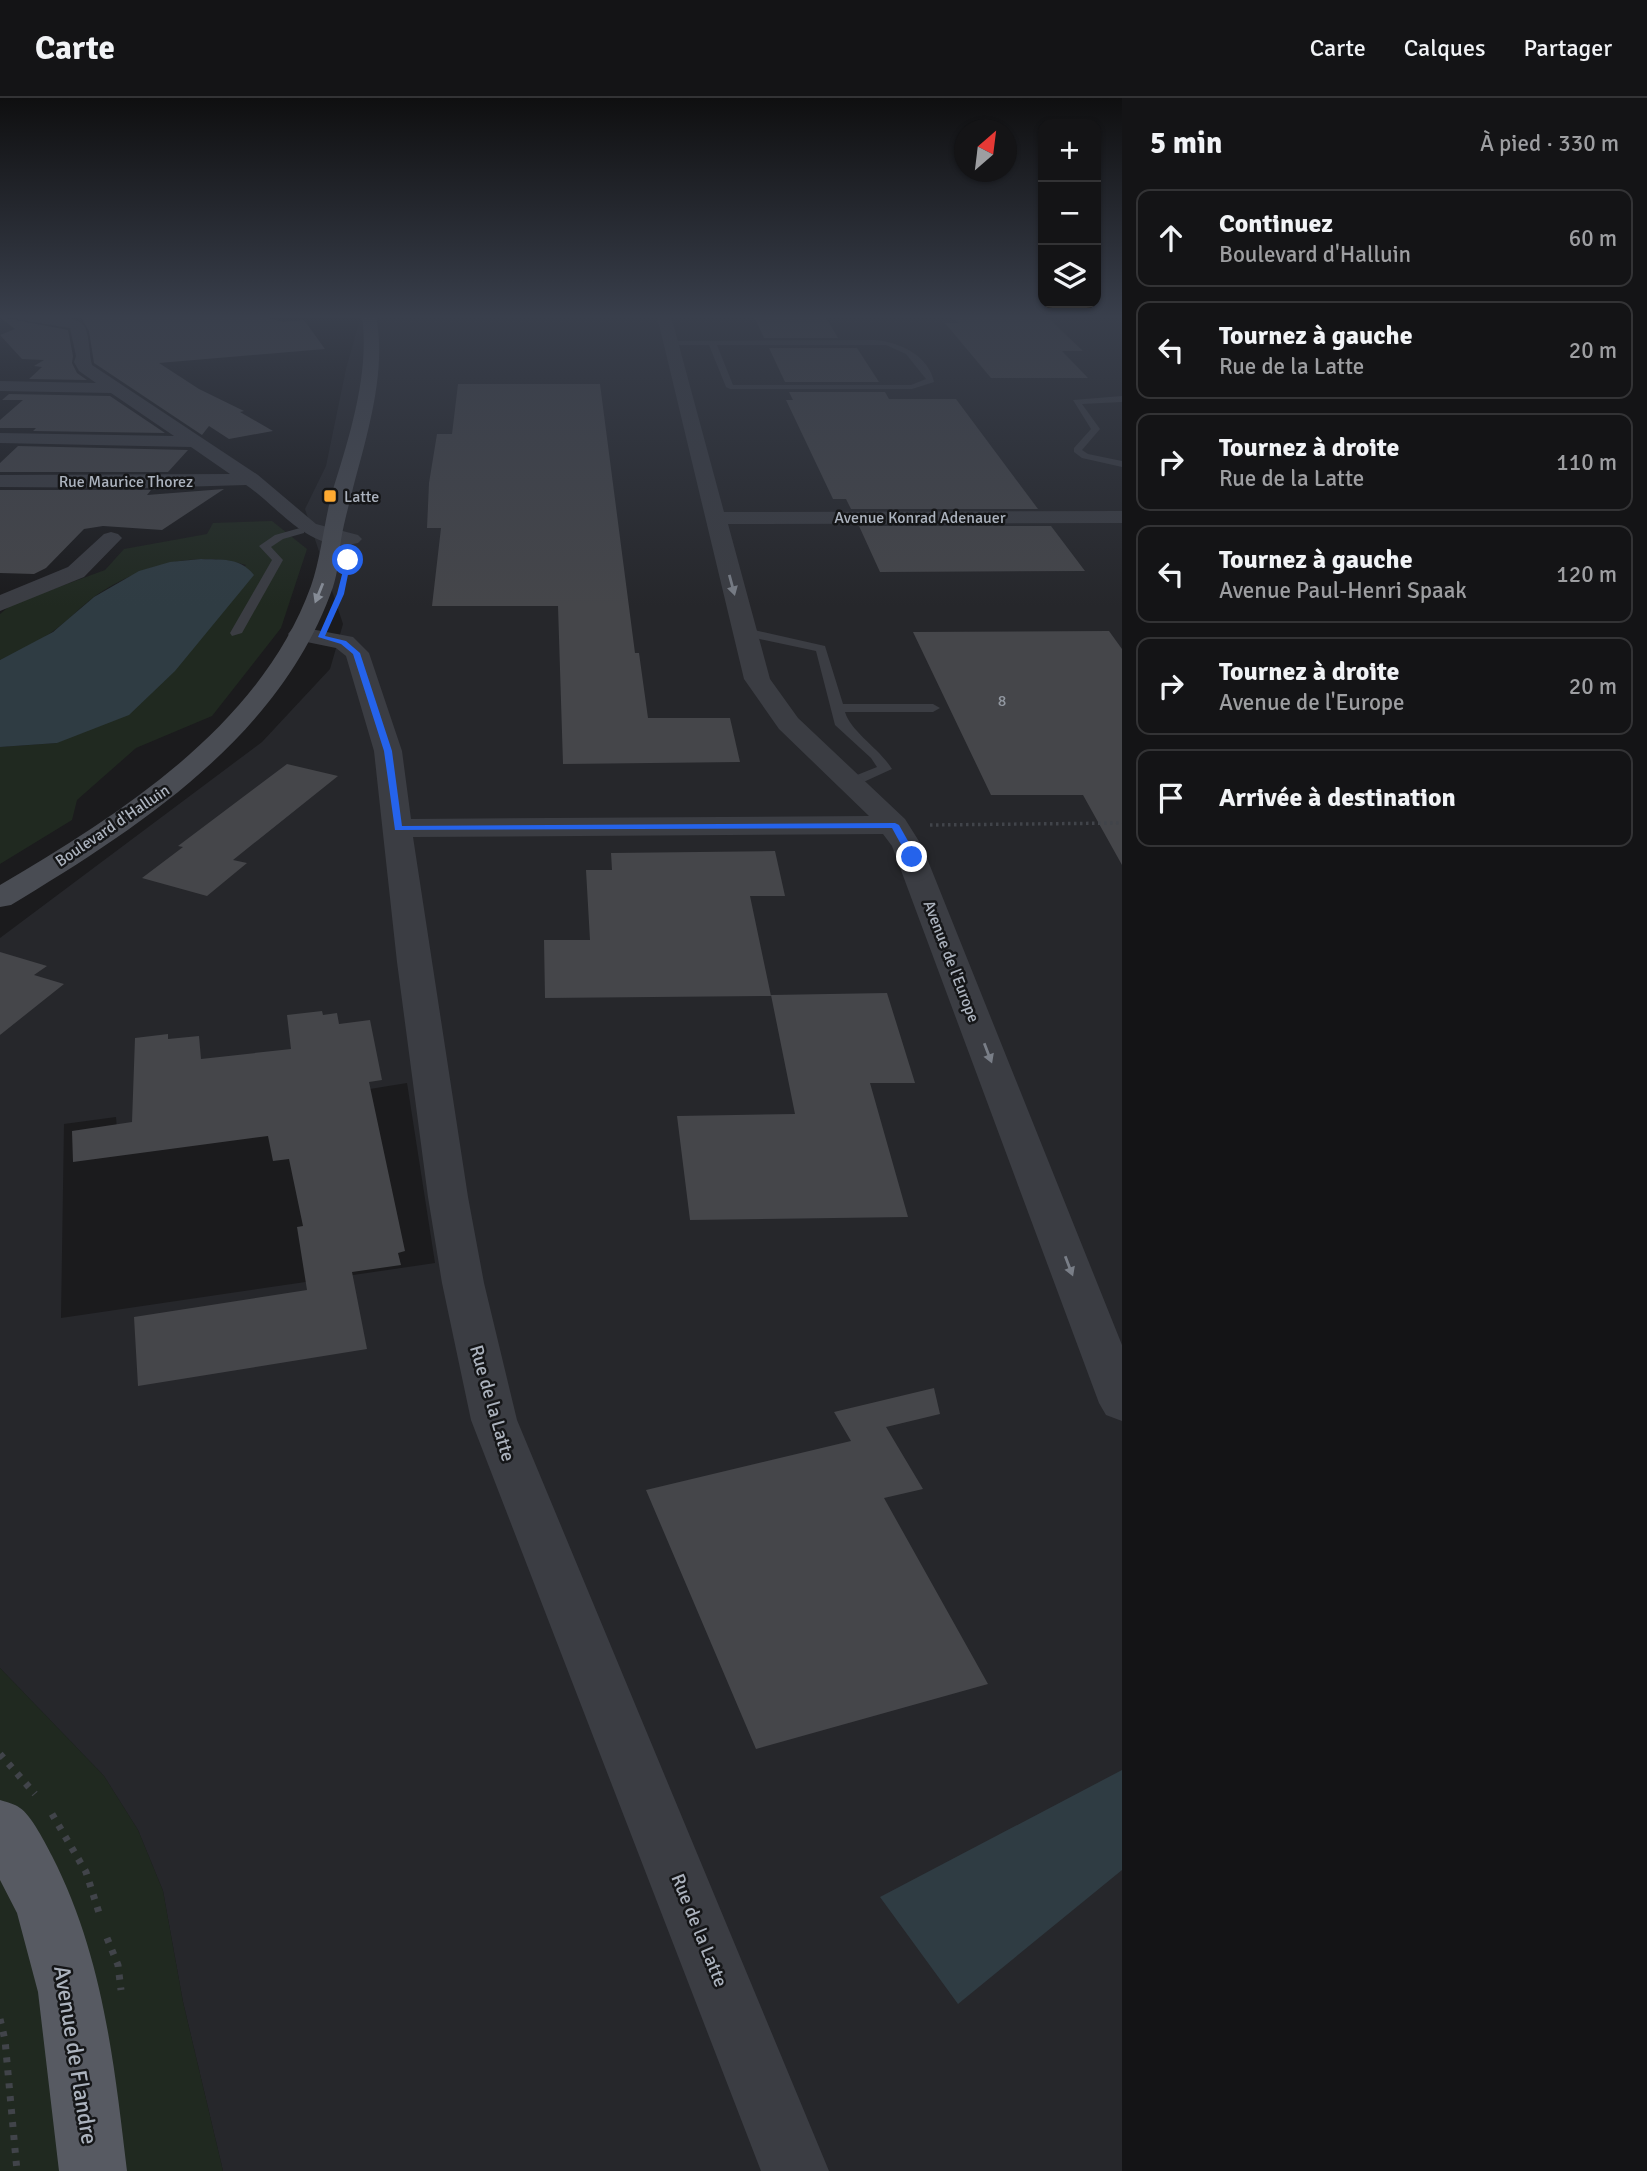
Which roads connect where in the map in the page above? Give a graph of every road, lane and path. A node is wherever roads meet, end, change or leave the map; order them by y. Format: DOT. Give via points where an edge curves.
graph roads {
  1 [pos="149,413"];
  2 [pos="361,413"];
  3 [pos="690,413"];
  4 [pos="1084,413"];
  5 [pos="0,438"];
  6 [pos="192,442"];
  7 [pos="1122,464"];
  8 [pos="251,480"];
  9 [pos="0,481"];
  10 [pos="289,510"];
  11 [pos="1122,517"];
  12 [pos="718,518"];
  13 [pos="300,531"];
  14 [pos="111,538"];
  15 [pos="340,544"];
  16 [pos="3,599"];
  17 [pos="745,632"];
  18 [pos="236,633"];
  19 [pos="311,635"];
  20 [pos="837,708"];
  21 [pos="933,708"];
  22 [pos="852,782"];
  23 [pos="1122,824"];
  24 [pos="895,825"];
  25 [pos="398,828"];
  26 [pos="0,901"];
  27 [pos="1122,1403"];
  28 [pos="0,1828"];
  29 [pos="0,2019"];
  30 [pos="17,2171"];
  31 [pos="93,2171"];
  32 [pos="795,2171"];
  1 -- 6 [label="street"];
  2 -- 15 [label="main road, Boulevard d'Halluin" via="355,480"];
  3 -- 12 [label="street, Avenue de l'Europe"];
  4 -- 7 [label="lane" via="1096,429 1077,450"];
  5 -- 6 [label="street"];
  6 -- 8 [label="street"];
  8 -- 9 [label="street, Rue Maurice Thorez"];
  8 -- 10 [label="street"];
  10 -- 13 [label="street"];
  10 -- 15 [label="street" via="309,528"];
  11 -- 12 [label="street, Avenue Konrad Adenauer"];
  12 -- 17 [label="street, Avenue de l'Europe, one-way"];
  13 -- 15 [label="street" via="313,542"];
  13 -- 18 [label="lane" via="264,547 278,560"];
  14 -- 16 [label="street" via="76,572"];
  15 -- 19 [label="main road, Boulevard d'Halluin" via="340,594"];
  17 -- 20 [label="lane" via="821,649"];
  17 -- 22 [label="street, Avenue de l'Europe" via="757,679 772,705"];
  19 -- 25 [label="street, Rue de la Latte" via="344,642 357,653 388,751"];
  19 -- 26 [label="main road, Boulevard d'Halluin" via="273,702 235,737"];
  20 -- 21 [label="lane"];
  20 -- 22 [label="lane" via="842,725 885,769"];
  22 -- 24 [label="street, Avenue de l'Europe"];
  23 -- 24 [label="path"];
  24 -- 25 [label="street"];
  24 -- 27 [label="street, Avenue de l'Europe, one-way" via="912,857"];
  25 -- 32 [label="street, Rue de la Latte" via="448,1197 494,1420"];
  28 -- 31 [label="main road, Avenue de Flandre" via="23,1859 52,1924 72,2001"];
  29 -- 30 [label="path"];
}
